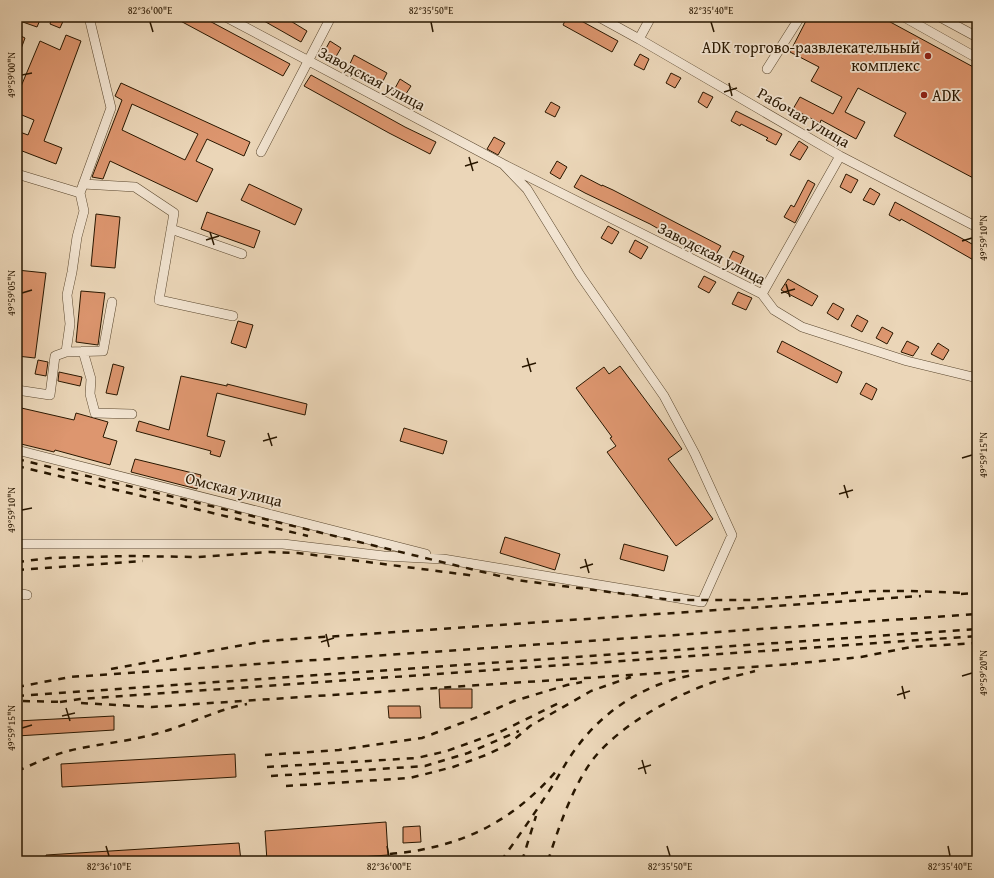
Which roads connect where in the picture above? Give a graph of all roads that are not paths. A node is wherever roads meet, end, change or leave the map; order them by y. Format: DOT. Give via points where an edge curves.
graph roads {
  1 [pos="89,17"];
  2 [pos="226,17"];
  3 [pos="331,17"];
  4 [pos="599,17"];
  5 [pos="651,17"];
  6 [pos="800,17"];
  7 [pos="904,17"];
  8 [pos="940,17"];
  9 [pos="977,37"];
  10 [pos="639,39"];
  11 [pos="977,58"];
  12 [pos="308,61"];
  13 [pos="768,69"];
  14 [pos="260,152"];
  15 [pos="840,156"];
  16 [pos="503,164"];
  17 [pos="17,174"];
  18 [pos="83,184"];
  19 [pos="80,193"];
  20 [pos="977,227"];
  21 [pos="171,230"];
  22 [pos="242,254"];
  23 [pos="762,294"];
  24 [pos="112,302"];
  25 [pos="233,316"];
  26 [pos="83,351"];
  27 [pos="66,352"];
  28 [pos="977,378"];
  29 [pos="17,390"];
  30 [pos="132,414"];
  31 [pos="17,450"];
  32 [pos="17,544"];
  33 [pos="443,559"];
  34 [pos="17,594"];
  35 [pos="27,594"];
  1 -- 18 [label="street" via="111,108"];
  2 -- 12 [label="street, Заводская улица"];
  3 -- 12 [label="street"];
  4 -- 10 [label="street, Рабочая улица"];
  5 -- 10 [label="street"];
  6 -- 13 [label="street"];
  7 -- 11 [label="street"];
  8 -- 9 [label="street"];
  10 -- 15 [label="street, Рабочая улица"];
  12 -- 14 [label="street"];
  12 -- 16 [label="street, Заводская улица"];
  15 -- 20 [label="street, Рабочая улица"];
  15 -- 23 [label="street"];
  16 -- 23 [label="street, Заводская улица"];
  16 -- 33 [label="street, Заводская улица" via="527,189 580,275 664,396 695,454 732,535 702,602"];
  17 -- 19 [label="street"];
  18 -- 19 [label="street"];
  18 -- 21 [label="street" via="135,187 174,213"];
  19 -- 27 [label="street" via="84,211 67,295 70,324"];
  21 -- 22 [label="street"];
  21 -- 25 [label="street" via="159,300"];
  23 -- 28 [label="street, Заводская улица" via="774,310 802,327 908,362"];
  24 -- 26 [label="street" via="102,351"];
  26 -- 27 [label="street"];
  26 -- 30 [label="street" via="91,379 90,394 95,413"];
  27 -- 29 [label="street" via="55,356 50,395"];
  31 -- 33 [label="street, Омская улица"];
  32 -- 33 [label="street" via="282,544 384,556"];
  34 -- 35 [label="street"];
}
